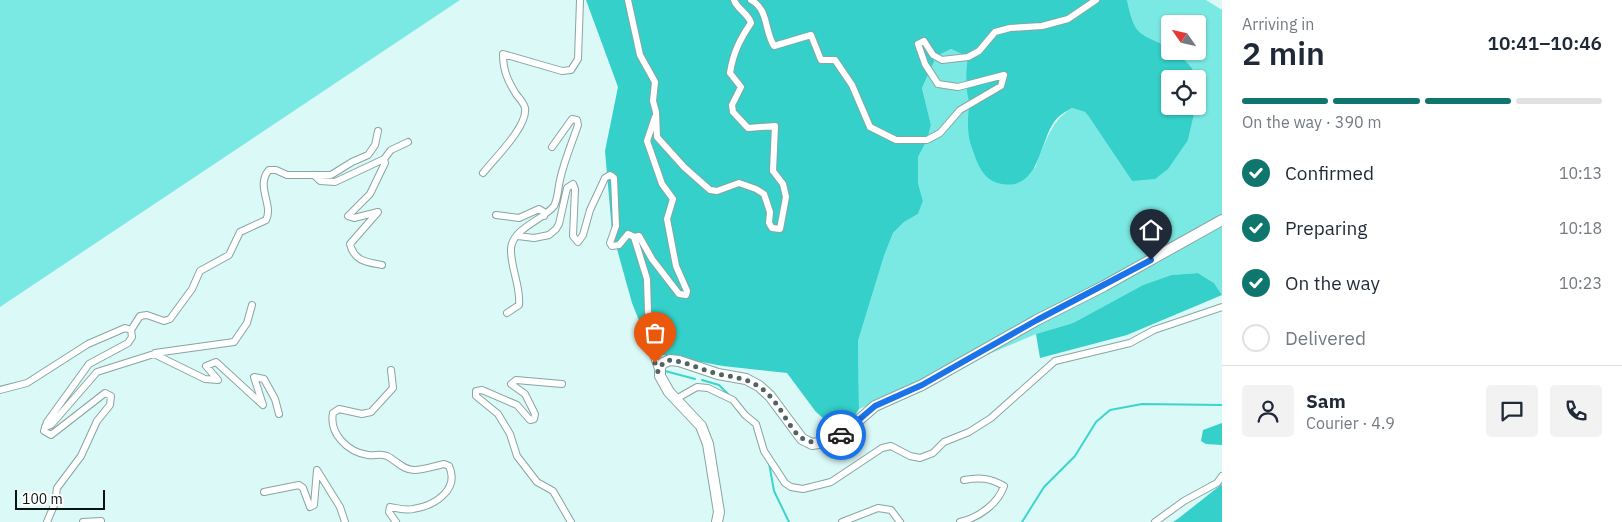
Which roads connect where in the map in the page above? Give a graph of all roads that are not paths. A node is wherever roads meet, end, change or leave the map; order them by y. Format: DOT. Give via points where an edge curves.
graph roads {
  1 [pos="580,0"];
  2 [pos="628,0"];
  3 [pos="734,0"];
  4 [pos="751,0"];
  5 [pos="1096,0"];
  6 [pos="656,112"];
  7 [pos="378,131"];
  8 [pos="408,142"];
  9 [pos="552,148"];
  10 [pos="384,159"];
  11 [pos="483,173"];
  12 [pos="313,175"];
  13 [pos="496,215"];
  14 [pos="544,216"];
  15 [pos="1222,220"];
  16 [pos="518,236"];
  17 [pos="634,237"];
  18 [pos="382,265"];
  19 [pos="252,305"];
  20 [pos="1222,307"];
  21 [pos="507,313"];
  22 [pos="131,330"];
  23 [pos="154,354"];
  24 [pos="391,370"];
  25 [pos="658,372"];
  26 [pos="562,384"];
  27 [pos="0,390"];
  28 [pos="676,398"];
  29 [pos="279,414"];
  30 [pos="44,427"];
  31 [pos="1222,476"];
  32 [pos="964,480"];
  33 [pos="264,492"];
  34 [pos="717,519"];
  35 [pos="101,521"];
  36 [pos="47,522"];
  37 [pos="83,522"];
  38 [pos="345,522"];
  39 [pos="396,522"];
  40 [pos="571,522"];
  41 [pos="842,522"];
  42 [pos="900,522"];
  43 [pos="960,522"];
  44 [pos="1155,522"];
  1 -- 11 [label="street" via="578,59 571,70 562,71 503,54 503,68 525,107 524,116 521,126"];
  2 -- 6 [label="street" via="640,55 655,82 653,102"];
  3 -- 6 [label="street" via="749,17 750,23 739,41 730,72 741,87 732,105 733,112 748,128 775,126 774,171 783,184 786,197 780,229 772,228 769,223 770,212 764,194 739,183 710,190 684,167 657,137"];
  4 -- 5 [label="street" via="765,14 768,36 774,46 811,35 821,60 835,60 845,72 870,127 896,140 927,140 940,133 960,110 1002,86 1004,75 958,87 938,84 925,64 918,44 924,41 933,55 942,60 968,57 979,51 995,32 1068,19"];
  6 -- 17 [label="street" via="646,140 662,184 673,199 667,219 676,266 686,295 679,294 639,236"];
  7 -- 12 [label="street" via="375,145 368,155 331,175"];
  8 -- 10 [label="street" via="391,150"];
  9 -- 14 [label="street" via="572,119 578,120 555,204"];
  10 -- 12 [label="street" via="336,182 320,180"];
  10 -- 18 [label="street" via="370,194 348,216 354,218 378,212 350,244 352,252 360,260"];
  12 -- 22 [label="street" via="287,175 269,170 263,186 268,214 266,220 240,232 228,255 200,271 192,289 170,319 164,321 140,316"];
  13 -- 14 [label="street" via="519,218 539,209"];
  14 -- 16 [label="street" via="521,230"];
  15 -- 25 [label="main road" via="922,385 875,406 844,434 825,442 812,444 802,439 770,396 746,379 670,360 663,363"];
  16 -- 17 [label="street" via="534,238 549,235 556,229 567,188 573,184 573,236 578,242 590,210 610,175 614,178 616,226 610,243 619,245 628,234"];
  16 -- 21 [label="street" via="511,246 519,304"];
  17 -- 25 [label="street" via="647,279 648,312 656,331 653,354"];
  19 -- 23 [label="street" via="247,323 234,342"];
  20 -- 28 [label="street" via="1154,330 1130,343 1056,361 991,418 944,442 932,453 920,458 891,446 882,448 831,482 803,489 785,483 764,450 756,424 733,400 708,388 697,387"];
  22 -- 27 [label="street" via="125,328 88,344 26,383"];
  22 -- 30 [label="street" via="132,337 128,343 88,364"];
  23 -- 29 [label="street" via="205,379 218,380 206,366 216,362 262,405 254,377 264,379 276,399"];
  23 -- 30 [label="street" via="97,372 52,425"];
  24 -- 39 [label="street" via="393,388 371,412 362,414 339,409 333,412 331,421 338,438 364,454 386,456 405,469 449,466 452,472 449,488 440,500 412,510 390,507 389,512"];
  25 -- 28 [label="main road"];
  26 -- 40 [label="street" via="516,380 510,384 525,394 535,414 530,420 517,405 482,390 476,391 476,396 498,414 510,434 517,456 537,482 553,491"];
  28 -- 34 [label="main road" via="701,426 708,444"];
  30 -- 36 [label="street" via="47,434 54,433 105,393 111,396 110,405 96,421 81,456 57,488"];
  31 -- 44 [label="street" via="1217,483"];
  32 -- 43 [label="street" via="979,477 1004,486 1001,494 974,519"];
  33 -- 38 [label="street" via="300,485 310,507 314,505 317,470 340,507"];
  35 -- 37 [label="street"];
  41 -- 42 [label="street" via="878,508 891,510"];
}
